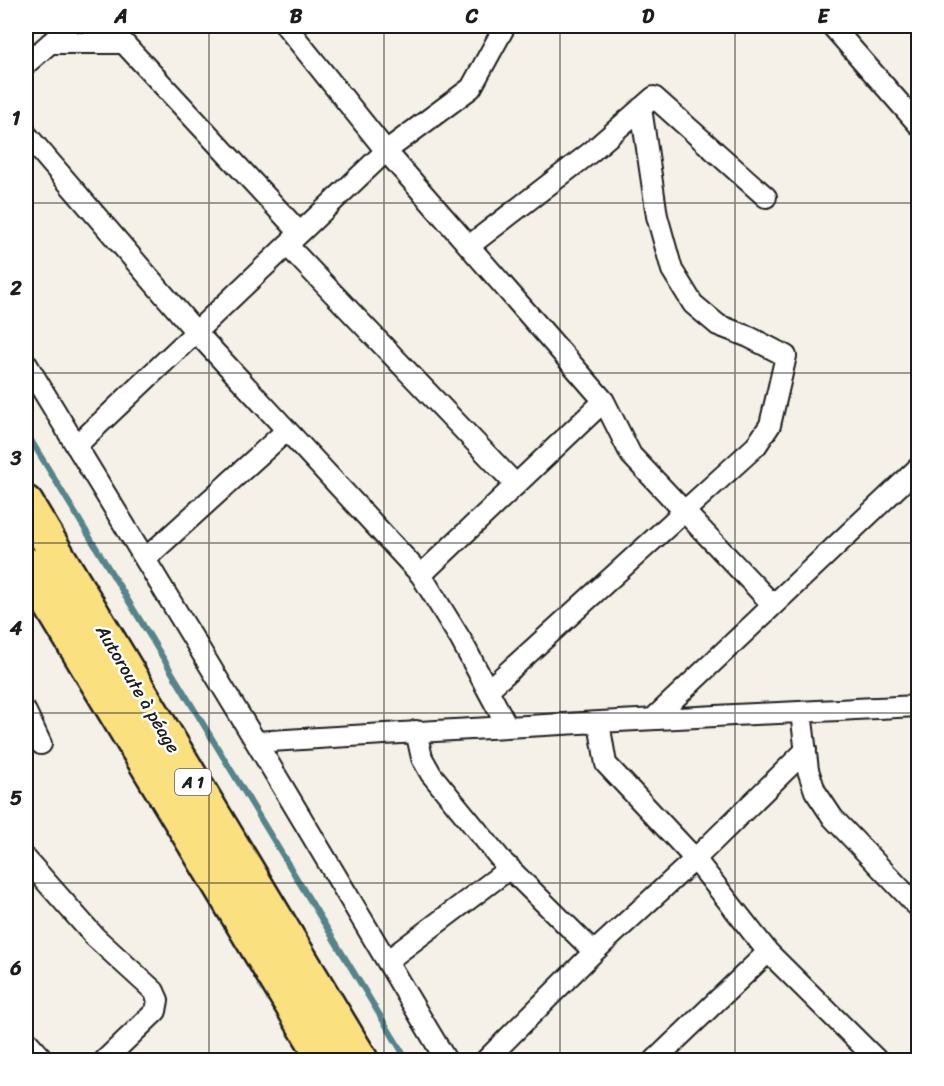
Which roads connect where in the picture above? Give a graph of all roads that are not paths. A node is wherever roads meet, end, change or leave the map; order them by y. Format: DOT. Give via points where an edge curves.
graph roads {
  1 [pos="70,26"];
  2 [pos="108,26"];
  3 [pos="286,26"];
  4 [pos="506,26"];
  5 [pos="839,28"];
  6 [pos="50,43"];
  7 [pos="123,43"];
  8 [pos="26,64"];
  9 [pos="641,108"];
  10 [pos="918,124"];
  11 [pos="26,134"];
  12 [pos="386,151"];
  13 [pos="766,197"];
  14 [pos="293,239"];
  15 [pos="469,246"];
  16 [pos="196,332"];
  17 [pos="26,363"];
  18 [pos="604,401"];
  19 [pos="287,430"];
  20 [pos="76,446"];
  21 [pos="918,468"];
  22 [pos="516,485"];
  23 [pos="26,503"];
  24 [pos="685,511"];
  25 [pos="145,559"];
  26 [pos="26,564"];
  27 [pos="421,575"];
  28 [pos="773,605"];
  29 [pos="488,690"];
  30 [pos="918,706"];
  31 [pos="26,712"];
  32 [pos="801,712"];
  33 [pos="654,718"];
  34 [pos="599,723"];
  35 [pos="507,726"];
  36 [pos="416,731"];
  37 [pos="256,742"];
  38 [pos="41,744"];
  39 [pos="806,750"];
  40 [pos="26,859"];
  41 [pos="695,859"];
  42 [pos="510,868"];
  43 [pos="918,907"];
  44 [pos="594,952"];
  45 [pos="768,952"];
  46 [pos="387,961"];
  47 [pos="26,1040"];
  48 [pos="45,1060"];
  49 [pos="105,1060"];
  50 [pos="325,1060"];
  51 [pos="361,1060"];
  52 [pos="446,1060"];
  53 [pos="486,1060"];
  54 [pos="655,1060"];
  55 [pos="877,1060"];
  1 -- 6 [label="street"];
  2 -- 7 [label="street"];
  3 -- 12 [label="street"];
  4 -- 12 [label="street" via="471,88"];
  5 -- 10 [label="street"];
  6 -- 7 [label="street"];
  6 -- 8 [label="street"];
  7 -- 14 [label="street"];
  9 -- 13 [label="street" via="654,97"];
  9 -- 15 [label="street" via="591,152"];
  9 -- 24 [label="street" via="657,216 672,270 693,304 718,325 786,356 770,425 756,447"];
  11 -- 16 [label="street"];
  12 -- 14 [label="street"];
  12 -- 15 [label="street"];
  14 -- 16 [label="street"];
  14 -- 22 [label="street"];
  15 -- 18 [label="street"];
  16 -- 19 [label="street"];
  16 -- 20 [label="street"];
  17 -- 20 [label="street"];
  18 -- 22 [label="street"];
  18 -- 24 [label="street" via="631,455"];
  19 -- 25 [label="street"];
  19 -- 27 [label="street"];
  20 -- 25 [label="street"];
  21 -- 28 [label="street"];
  22 -- 27 [label="street"];
  23 -- 51 [label="highway, Autoroute à péage / A 1"];
  24 -- 28 [label="street"];
  24 -- 29 [label="street"];
  25 -- 37 [label="street"];
  26 -- 50 [label="highway, A 1"];
  27 -- 29 [label="street"];
  28 -- 33 [label="street"];
  29 -- 35 [label="street"];
  30 -- 32 [label="street"];
  31 -- 38 [label="street"];
  32 -- 33 [label="street"];
  32 -- 39 [label="street"];
  33 -- 34 [label="street"];
  34 -- 35 [label="street"];
  34 -- 41 [label="street" via="606,764"];
  35 -- 36 [label="street"];
  36 -- 37 [label="street"];
  36 -- 42 [label="street" via="422,758 431,774"];
  37 -- 46 [label="street"];
  39 -- 41 [label="street"];
  39 -- 43 [label="street" via="815,791 833,818"];
  40 -- 49 [label="street" via="95,937 154,991 158,1000 156,1011"];
  41 -- 44 [label="street"];
  41 -- 45 [label="street"];
  42 -- 44 [label="street"];
  42 -- 46 [label="street"];
  44 -- 53 [label="street"];
  45 -- 54 [label="street"];
  45 -- 55 [label="street"];
  46 -- 52 [label="street"];
  47 -- 48 [label="street"];
}
